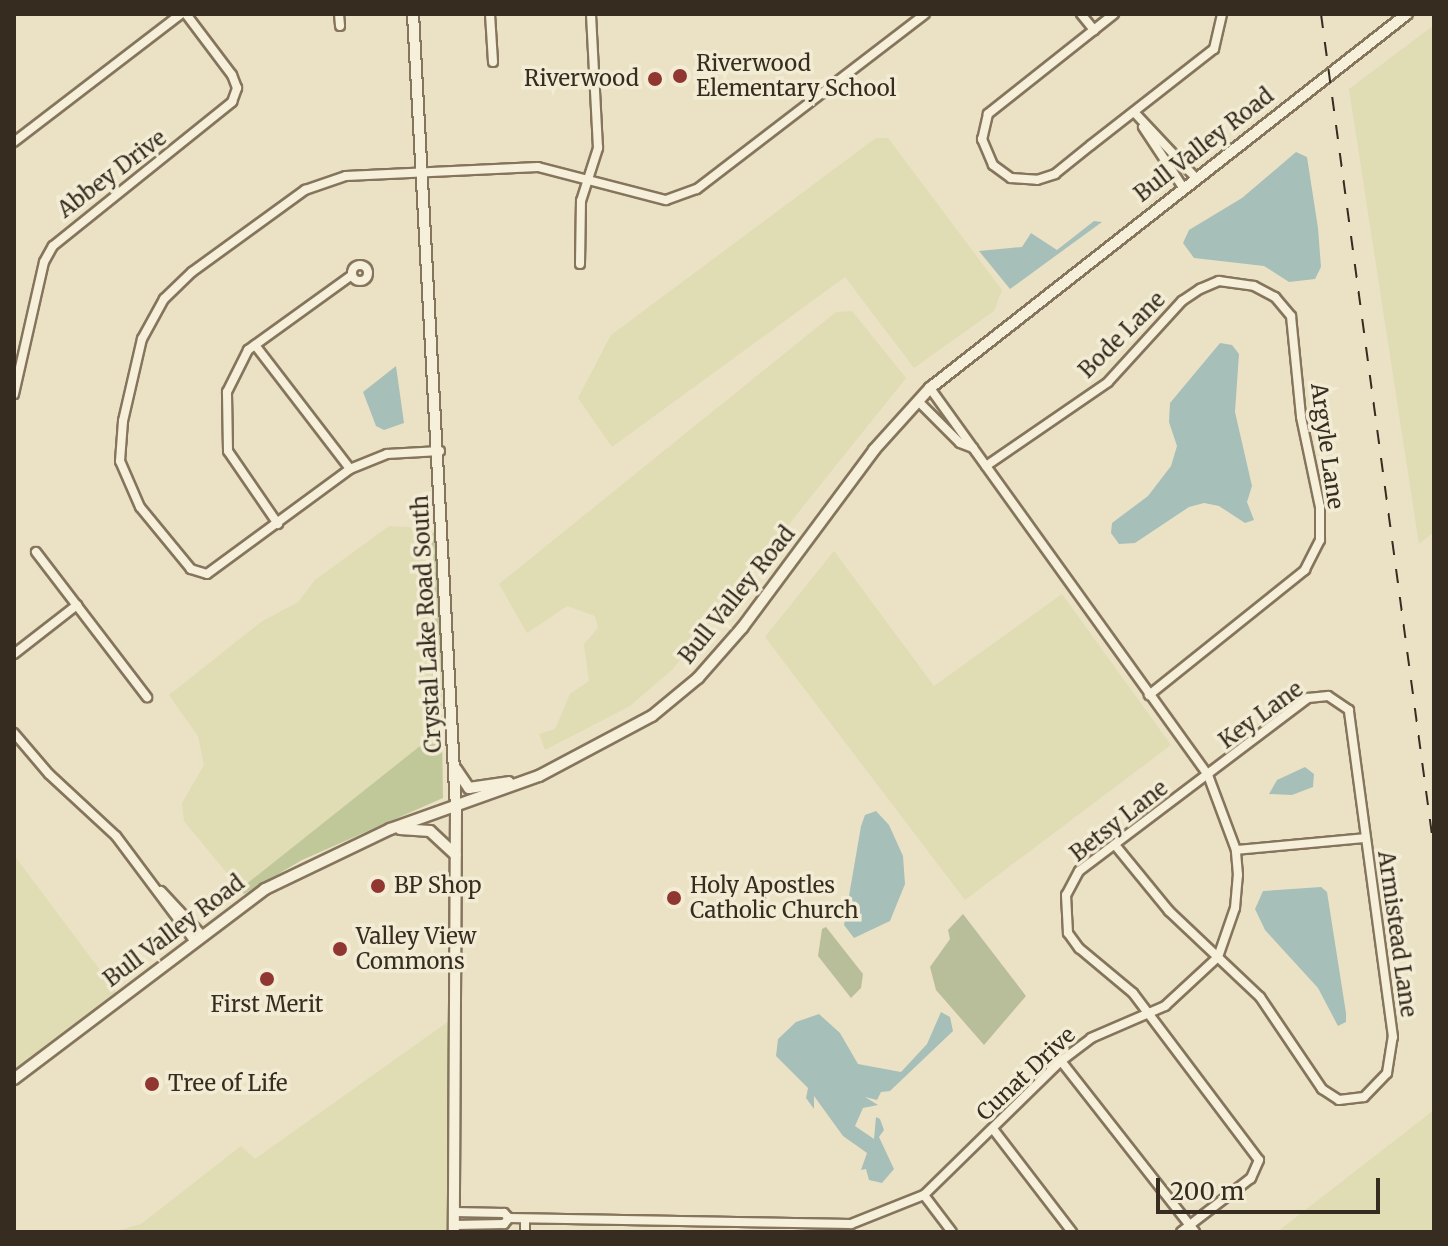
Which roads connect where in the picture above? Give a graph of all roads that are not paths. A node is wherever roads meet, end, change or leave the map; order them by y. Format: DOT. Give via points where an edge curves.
graph roads {
  1 [pos="184,14"];
  2 [pos="339,14"];
  3 [pos="413,14"];
  4 [pos="490,14"];
  5 [pos="591,14"];
  6 [pos="925,14"];
  7 [pos="1081,14"];
  8 [pos="1114,14"];
  9 [pos="1222,14"];
  10 [pos="1407,14"];
  11 [pos="340,26"];
  12 [pos="1094,30"];
  13 [pos="493,62"];
  14 [pos="1134,112"];
  15 [pos="14,142"];
  16 [pos="422,173"];
  17 [pos="1195,177"];
  18 [pos="588,178"];
  19 [pos="1182,186"];
  20 [pos="580,264"];
  21 [pos="352,275"];
  22 [pos="1254,286"];
  23 [pos="255,345"];
  24 [pos="930,388"];
  25 [pos="14,394"];
  26 [pos="918,401"];
  27 [pos="973,448"];
  28 [pos="440,451"];
  29 [pos="986,466"];
  30 [pos="350,469"];
  31 [pos="278,524"];
  32 [pos="36,552"];
  33 [pos="77,605"];
  34 [pos="14,654"];
  35 [pos="1149,695"];
  36 [pos="147,697"];
  37 [pos="14,733"];
  38 [pos="454,765"];
  39 [pos="1208,775"];
  40 [pos="539,776"];
  41 [pos="456,809"];
  42 [pos="390,829"];
  43 [pos="1365,838"];
  44 [pos="1115,845"];
  45 [pos="1236,850"];
  46 [pos="456,855"];
  47 [pos="197,936"];
  48 [pos="1218,957"];
  49 [pos="1147,1013"];
  50 [pos="1061,1061"];
  51 [pos="14,1079"];
  52 [pos="993,1129"];
  53 [pos="924,1195"];
  54 [pos="454,1212"];
  55 [pos="509,1218"];
  56 [pos="525,1219"];
  57 [pos="626,1221"];
  58 [pos="454,1228"];
  59 [pos="746,1228"];
  60 [pos="851,1228"];
  61 [pos="1192,1229"];
  62 [pos="525,1232"];
  63 [pos="626,1232"];
  64 [pos="952,1232"];
  65 [pos="1072,1232"];
  66 [pos="1181,1232"];
  1 -- 15 [label="street"];
  1 -- 25 [label="street, Abbey Drive" via="232,75 237,88 232,102 53,246 44,262"];
  2 -- 11 [label="street"];
  3 -- 16 [label="street, Crystal Lake Road South"];
  4 -- 13 [label="street"];
  5 -- 18 [label="street" via="598,148"];
  6 -- 18 [label="street" via="697,189 666,200 639,197"];
  7 -- 12 [label="street"];
  8 -- 12 [label="street"];
  9 -- 14 [label="street" via="1214,49"];
  10 -- 17 [label="street, Bull Valley Road"];
  12 -- 14 [label="street" via="988,114 982,139 993,165 1011,178 1037,180 1055,174"];
  14 -- 17 [label="street"];
  14 -- 19 [label="street"];
  16 -- 18 [label="street" via="538,167"];
  16 -- 28 [label="street, Crystal Lake Road South"];
  16 -- 31 [label="street" via="346,176 283,203 164,299 142,339 123,421 120,461 140,507 191,569 203,574 217,571"];
  17 -- 19 [label="street, Bull Valley Road"];
  18 -- 20 [label="street" via="578,229"];
  19 -- 24 [label="street, Bull Valley Road"];
  21 -- 23 [label="street"];
  22 -- 29 [label="street, Bode Lane" via="1219,281 1182,301 1108,382"];
  22 -- 35 [label="street, Argyle Lane" via="1275,297 1291,316 1301,417 1320,507 1320,540 1305,570"];
  23 -- 30 [label="street"];
  23 -- 31 [label="street" via="227,392 228,451"];
  24 -- 26 [label="street, Bull Valley Road"];
  24 -- 27 [label="street, Cunat Drive"];
  26 -- 27 [label="street, Cunat Drive" via="960,443"];
  26 -- 40 [label="street, Bull Valley Road" via="698,678 652,716"];
  27 -- 29 [label="street, Cunat Drive"];
  28 -- 30 [label="street" via="387,454"];
  28 -- 38 [label="street, Crystal Lake Road South"];
  29 -- 35 [label="street, Cunat Drive"];
  30 -- 31 [label="street"];
  32 -- 33 [label="street"];
  33 -- 34 [label="street"];
  33 -- 36 [label="street"];
  35 -- 39 [label="street, Cunat Drive"];
  37 -- 47 [label="street" via="116,836"];
  38 -- 40 [label="street" via="465,784 477,789"];
  38 -- 41 [label="street, Crystal Lake Road South"];
  39 -- 43 [label="street, Key Lane" via="1308,698 1328,696 1351,716"];
  39 -- 44 [label="street, Betsy Lane"];
  39 -- 45 [label="street, Cunat Drive"];
  40 -- 41 [label="street, Bull Valley Road"];
  41 -- 42 [label="street, Bull Valley Road"];
  41 -- 46 [label="street, Crystal Lake Road South"];
  42 -- 46 [label="street" via="430,831"];
  42 -- 47 [label="street, Bull Valley Road" via="265,889"];
  43 -- 45 [label="street"];
  43 -- 48 [label="street, Armistead Lane" via="1393,1037 1389,1067 1372,1092 1347,1101 1322,1089 1270,1009"];
  44 -- 48 [label="street, Armistead Lane" via="1169,911"];
  44 -- 49 [label="street, Betsy Lane" via="1070,883 1064,915 1079,948 1119,978"];
  45 -- 48 [label="street, Cunat Drive" via="1235,908"];
  46 -- 54 [label="street, Crystal Lake Road South"];
  47 -- 51 [label="street, Bull Valley Road"];
  48 -- 49 [label="street, Cunat Drive" via="1188,989"];
  49 -- 50 [label="street, Cunat Drive" via="1091,1038"];
  49 -- 61 [label="street, Betsy Lane" via="1260,1164"];
  50 -- 52 [label="street, Cunat Drive"];
  50 -- 61 [label="street"];
  52 -- 53 [label="street, Cunat Drive"];
  52 -- 65 [label="street"];
  53 -- 60 [label="street, Cunat Drive"];
  53 -- 64 [label="street"];
  54 -- 55 [label="street, Cunat Drive" via="504,1213"];
  54 -- 58 [label="street, Crystal Lake Road South"];
  55 -- 56 [label="street, Cunat Drive"];
  55 -- 58 [label="street, Cunat Drive" via="504,1224"];
  56 -- 57 [label="street, Cunat Drive"];
  56 -- 62 [label="street"];
  57 -- 59 [label="street, Cunat Drive"];
  57 -- 63 [label="street"];
  59 -- 60 [label="street, Cunat Drive"];
  61 -- 66 [label="street"];
}
